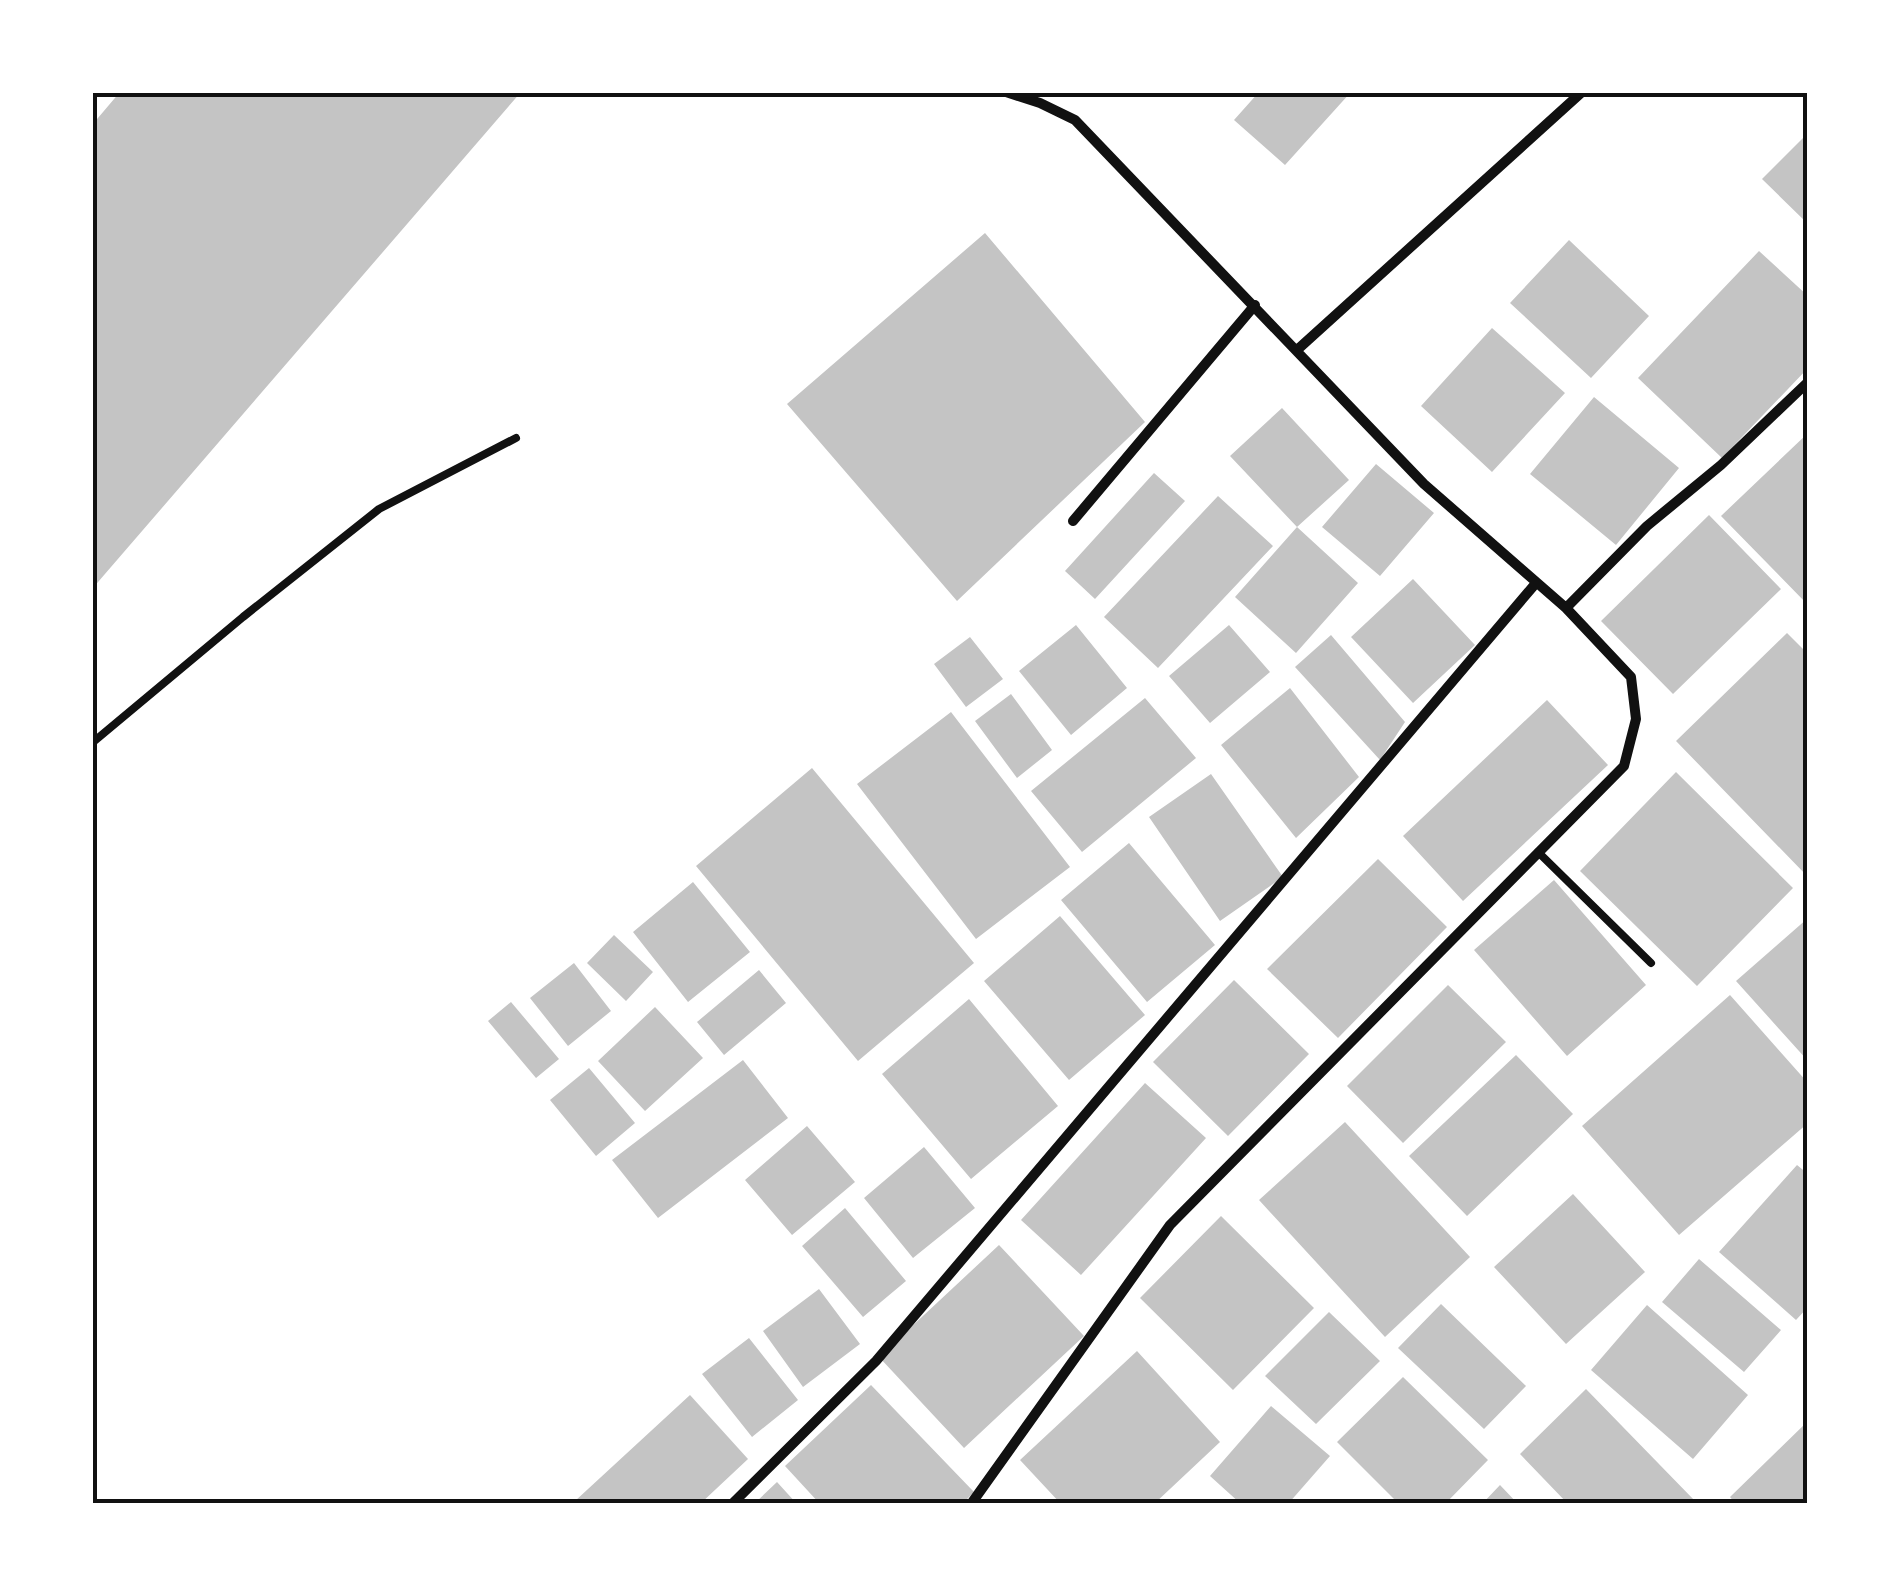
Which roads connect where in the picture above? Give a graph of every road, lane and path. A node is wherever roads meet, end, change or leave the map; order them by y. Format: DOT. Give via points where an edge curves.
graph roads {
  1 [pos="1006,92"];
  2 [pos="1582,92"];
  3 [pos="1255,305"];
  4 [pos="1297,350"];
  5 [pos="1808,382"];
  6 [pos="516,438"];
  7 [pos="1074,521"];
  8 [pos="1536,584"];
  9 [pos="1566,608"];
  10 [pos="92,743"];
  11 [pos="1538,852"];
  12 [pos="1651,963"];
  13 [pos="732,1504"];
  14 [pos="971,1504"];
  1 -- 3 [label="street" via="1075,120"];
  2 -- 4 [label="street"];
  3 -- 4 [label="street"];
  3 -- 7 [label="street"];
  4 -- 8 [label="street" via="1424,484"];
  5 -- 9 [label="street"];
  6 -- 10 [label="lane" via="379,509"];
  8 -- 9 [label="street"];
  8 -- 13 [label="street" via="876,1361"];
  9 -- 11 [label="street" via="1631,678 1636,718 1624,766"];
  11 -- 12 [label="lane"];
  11 -- 14 [label="street" via="1170,1225"];
}
